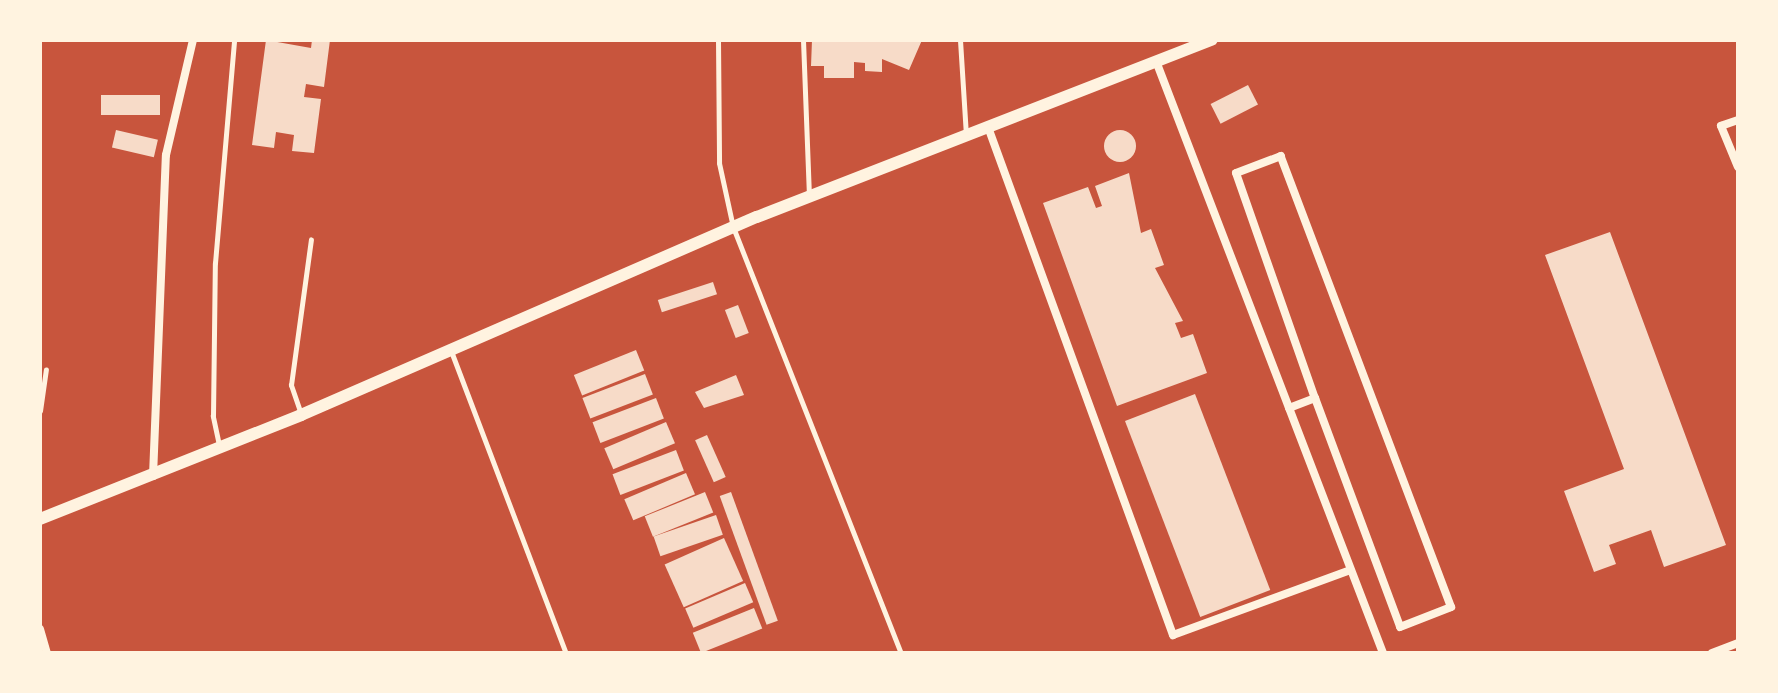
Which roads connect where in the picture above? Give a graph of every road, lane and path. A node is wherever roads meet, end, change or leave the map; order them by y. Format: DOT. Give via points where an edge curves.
graph roads {
  1 [pos="193,40"];
  2 [pos="234,40"];
  3 [pos="718,40"];
  4 [pos="803,40"];
  5 [pos="960,40"];
  6 [pos="1212,40"];
  7 [pos="1156,61"];
  8 [pos="1738,120"];
  9 [pos="988,127"];
  10 [pos="966,135"];
  11 [pos="1738,167"];
  12 [pos="809,196"];
  13 [pos="733,227"];
  14 [pos="311,239"];
  15 [pos="451,350"];
  16 [pos="46,369"];
  17 [pos="1315,398"];
  18 [pos="1289,408"];
  19 [pos="40,411"];
  20 [pos="301,415"];
  21 [pos="220,449"];
  22 [pos="153,477"];
  23 [pos="40,519"];
  24 [pos="1351,570"];
  25 [pos="40,629"];
  26 [pos="1738,643"];
  27 [pos="47,653"];
  28 [pos="566,653"];
  29 [pos="901,653"];
  30 [pos="1383,653"];
  31 [pos="1712,653"];
  1 -- 22 [label="street" via="166,155"];
  2 -- 21 [label="lane" via="215,263 213,416"];
  3 -- 13 [label="lane" via="719,163"];
  4 -- 12 [label="lane"];
  5 -- 10 [label="lane"];
  6 -- 7 [label="street"];
  7 -- 9 [label="street"];
  7 -- 18 [label="street"];
  8 -- 11 [label="street" via="1721,126"];
  9 -- 10 [label="street"];
  9 -- 24 [label="street" via="1173,635"];
  10 -- 12 [label="street"];
  12 -- 13 [label="street"];
  13 -- 15 [label="street"];
  13 -- 29 [label="lane"];
  14 -- 20 [label="lane" via="291,385"];
  15 -- 20 [label="street"];
  15 -- 28 [label="lane"];
  16 -- 19 [label="lane"];
  17 -- 17 [label="street" via="1400,627 1451,607 1281,156 1236,173"];
  17 -- 18 [label="street"];
  18 -- 24 [label="street"];
  20 -- 21 [label="street"];
  21 -- 22 [label="street"];
  22 -- 23 [label="street"];
  24 -- 30 [label="street"];
  25 -- 27 [label="street"];
  26 -- 31 [label="street"];
}
